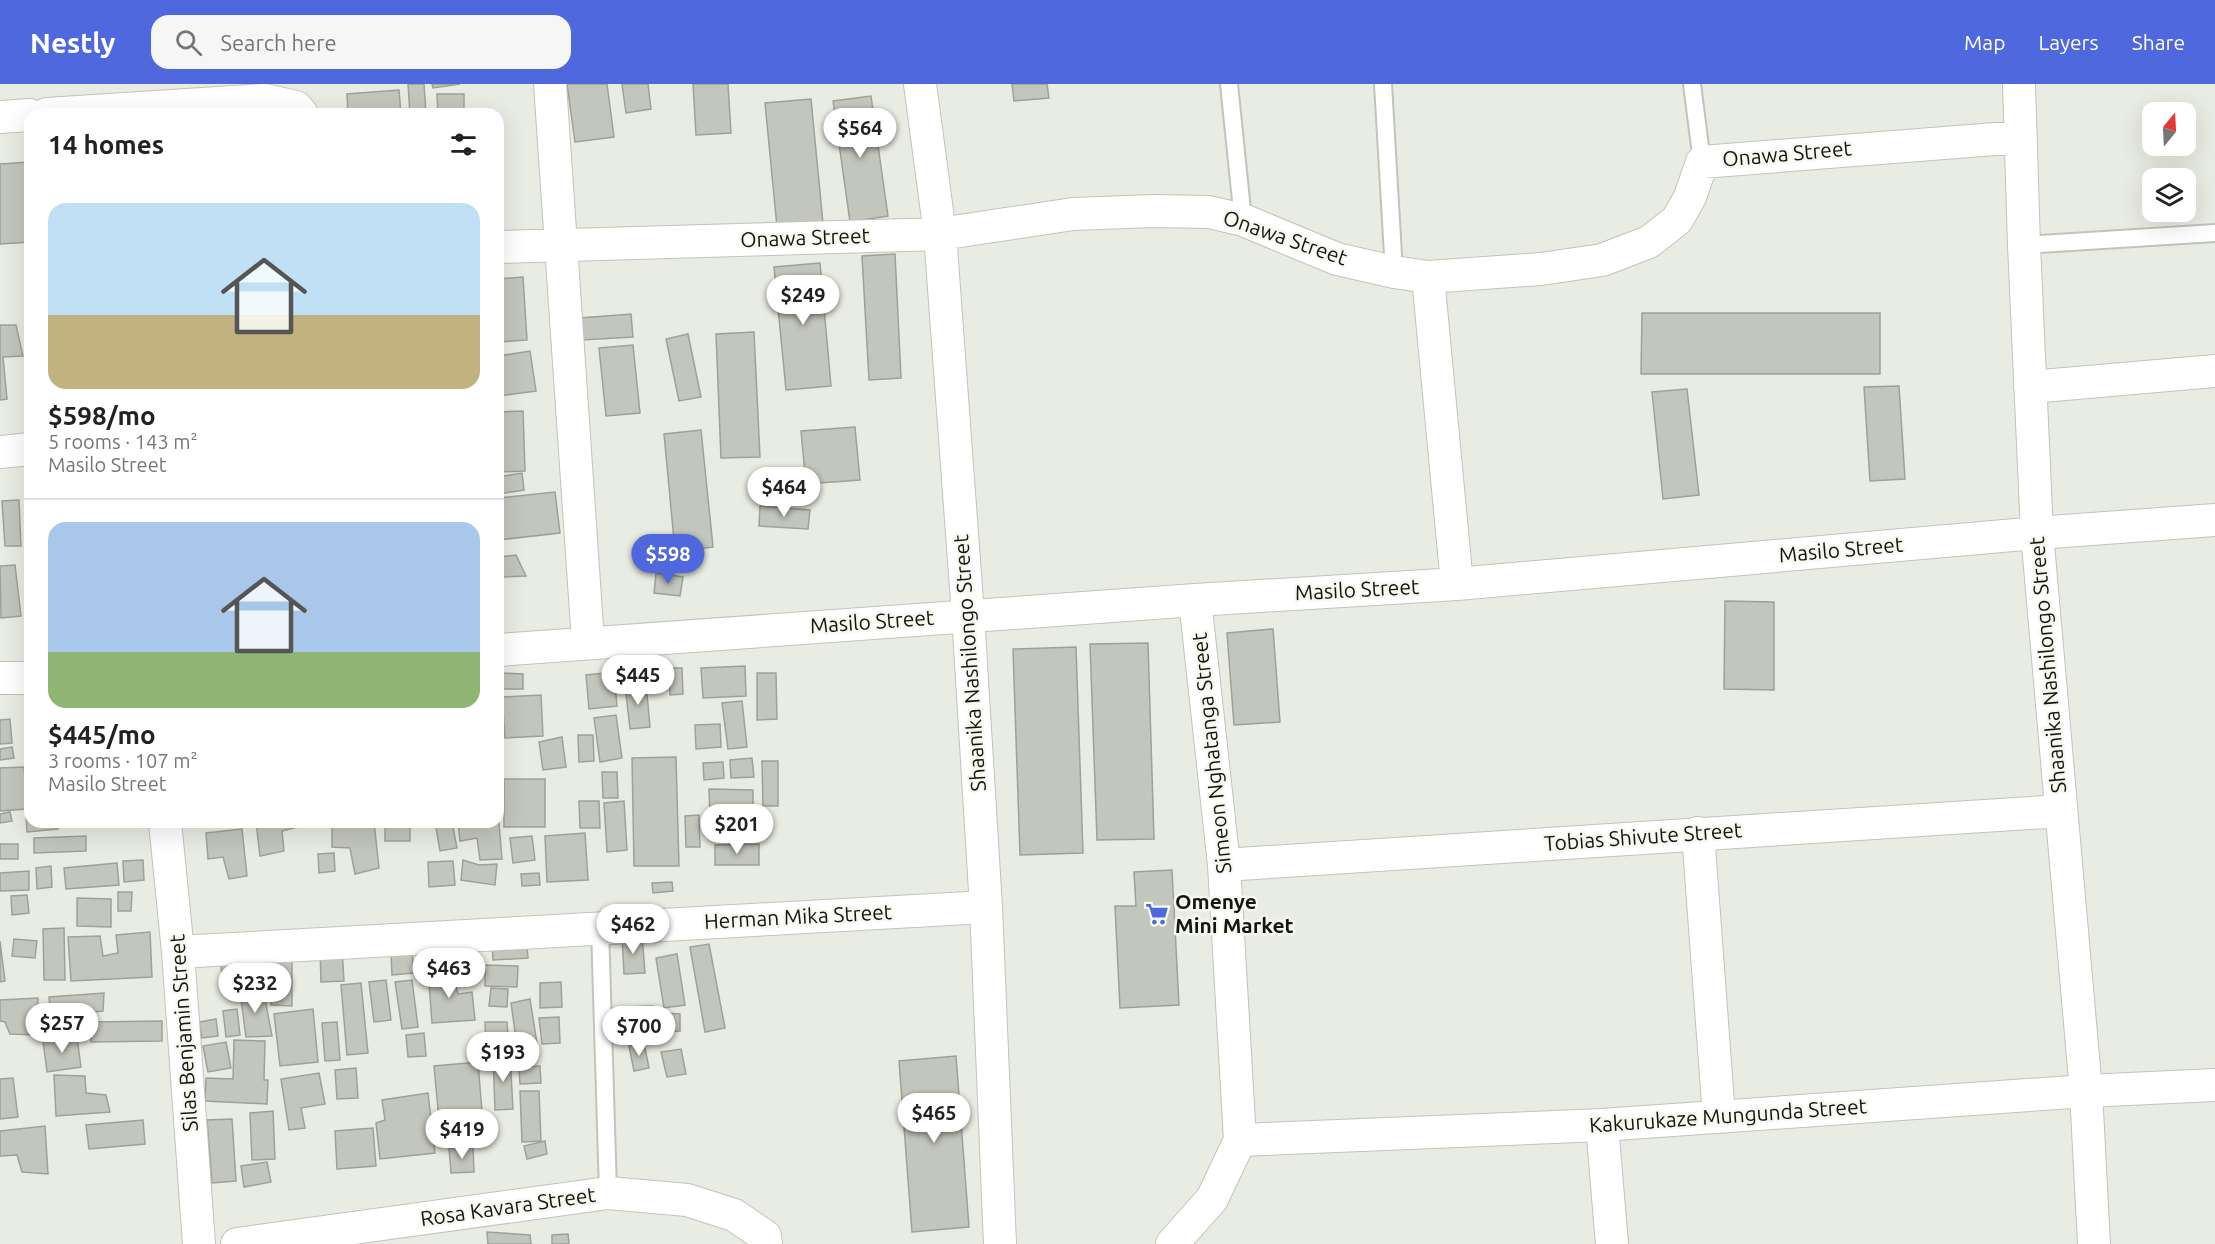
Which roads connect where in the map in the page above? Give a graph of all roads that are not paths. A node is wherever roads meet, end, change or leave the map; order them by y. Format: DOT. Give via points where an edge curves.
graph roads {
  1 [pos="550,84"];
  2 [pos="920,84"];
  3 [pos="1229,84"];
  4 [pos="1383,84"];
  5 [pos="1692,84"];
  6 [pos="2019,84"];
  7 [pos="140,108"];
  8 [pos="297,108"];
  9 [pos="24,115"];
  10 [pos="0,117"];
  11 [pos="2021,137"];
  12 [pos="1702,162"];
  13 [pos="1243,220"];
  14 [pos="2215,233"];
  15 [pos="940,234"];
  16 [pos="2024,245"];
  17 [pos="562,246"];
  18 [pos="504,248"];
  19 [pos="1394,272"];
  20 [pos="1428,277"];
  21 [pos="2215,371"];
  22 [pos="2030,387"];
  23 [pos="24,450"];
  24 [pos="0,452"];
  25 [pos="2215,520"];
  26 [pos="2037,533"];
  27 [pos="1457,584"];
  28 [pos="1195,600"];
  29 [pos="968,615"];
  30 [pos="588,642"];
  31 [pos="504,649"];
  32 [pos="0,678"];
  33 [pos="24,678"];
  34 [pos="2061,811"];
  35 [pos="166,828"];
  36 [pos="1698,833"];
  37 [pos="1224,865"];
  38 [pos="986,907"];
  39 [pos="600,927"];
  40 [pos="178,952"];
  41 [pos="2215,1085"];
  42 [pos="2086,1091"];
  43 [pos="1719,1117"];
  44 [pos="1602,1125"];
  45 [pos="1240,1140"];
  46 [pos="608,1193"];
  47 [pos="199,1244"];
  48 [pos="237,1244"];
  49 [pos="766,1244"];
  50 [pos="1000,1244"];
  51 [pos="1172,1244"];
  52 [pos="1612,1244"];
  53 [pos="2094,1244"];
  1 -- 17 [label="street"];
  2 -- 15 [label="street, Shaanika Nashilongo Street"];
  3 -- 13 [label="lane"];
  4 -- 19 [label="lane"];
  5 -- 12 [label="lane"];
  6 -- 11 [label="street, Shaanika Nashilongo Street"];
  7 -- 8 [label="street" via="264,100"];
  9 -- 10 [label="street"];
  11 -- 12 [label="street, Onawa Street"];
  11 -- 16 [label="street, Shaanika Nashilongo Street"];
  12 -- 20 [label="street, Onawa Street" via="1677,220 1649,242 1602,260 1541,269"];
  13 -- 15 [label="street, Onawa Street" via="1209,212 1073,214"];
  13 -- 19 [label="street, Onawa Street" via="1337,259"];
  14 -- 16 [label="lane"];
  15 -- 17 [label="street, Onawa Street"];
  15 -- 29 [label="street, Shaanika Nashilongo Street"];
  16 -- 22 [label="street, Shaanika Nashilongo Street"];
  17 -- 18 [label="street, Onawa Street"];
  17 -- 30 [label="street"];
  19 -- 20 [label="street, Onawa Street"];
  20 -- 27 [label="street"];
  21 -- 22 [label="street"];
  22 -- 26 [label="street, Shaanika Nashilongo Street"];
  23 -- 24 [label="street"];
  25 -- 26 [label="street, Masilo Street"];
  26 -- 27 [label="street, Masilo Street"];
  26 -- 34 [label="street, Shaanika Nashilongo Street"];
  27 -- 28 [label="street, Masilo Street"];
  28 -- 29 [label="street, Masilo Street"];
  28 -- 37 [label="street, Simeon Nghatanga Street"];
  29 -- 30 [label="street, Masilo Street"];
  29 -- 38 [label="street, Shaanika Nashilongo Street"];
  30 -- 31 [label="street, Masilo Street"];
  32 -- 33 [label="street"];
  34 -- 36 [label="street, Tobias Shivute Street"];
  34 -- 42 [label="street, Shaanika Nashilongo Street"];
  35 -- 40 [label="street, Silas Benjamin Street"];
  36 -- 37 [label="street, Tobias Shivute Street"];
  36 -- 43 [label="street"];
  37 -- 45 [label="street, Simeon Nghatanga Street"];
  38 -- 39 [label="street, Herman Mika Street"];
  38 -- 50 [label="street, Shaanika Nashilongo Street"];
  39 -- 40 [label="street, Herman Mika Street"];
  39 -- 46 [label="lane"];
  40 -- 47 [label="street, Silas Benjamin Street"];
  41 -- 42 [label="street, Kakurukaze Mungunda Street"];
  42 -- 43 [label="street, Kakurukaze Mungunda Street"];
  42 -- 53 [label="street, Shaanika Nashilongo Street"];
  43 -- 44 [label="street, Kakurukaze Mungunda Street"];
  44 -- 45 [label="street, Kakurukaze Mungunda Street"];
  44 -- 52 [label="street"];
  45 -- 51 [label="street, Simeon Nghatanga Street" via="1212,1198"];
  46 -- 48 [label="street, Rosa Kavara Street"];
  46 -- 49 [label="street, Rosa Kavara Street" via="687,1200 734,1215 765,1236"];
}
